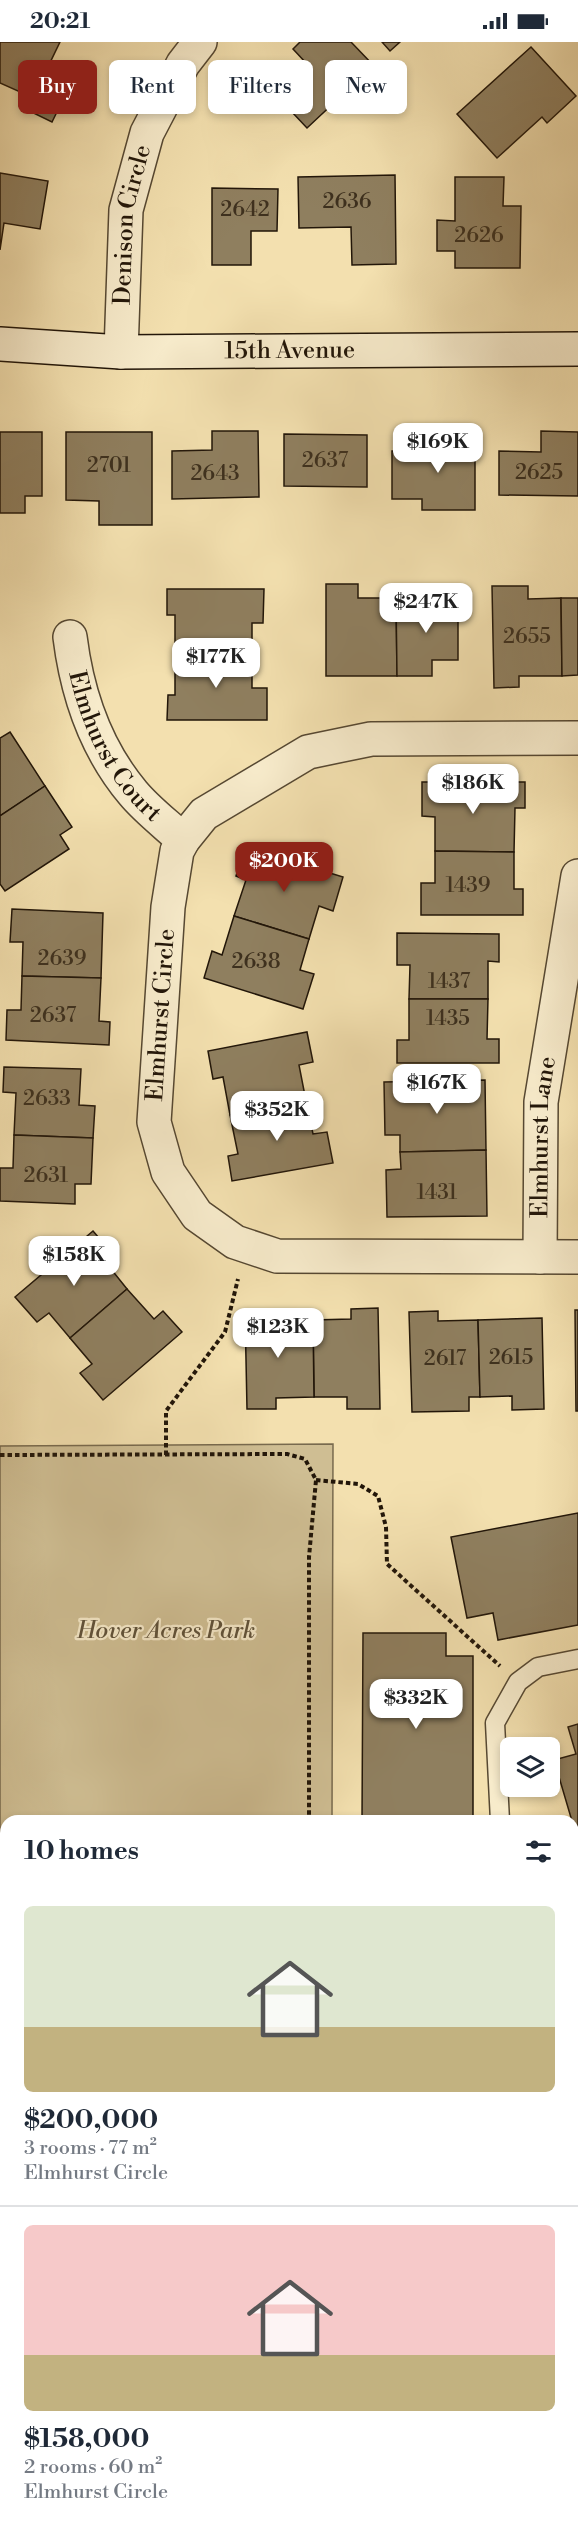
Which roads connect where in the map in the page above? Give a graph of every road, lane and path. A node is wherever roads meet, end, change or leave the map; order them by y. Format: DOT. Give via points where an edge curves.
graph roads {
  1 [pos="200,42"];
  2 [pos="0,344"];
  3 [pos="578,349"];
  4 [pos="121,352"];
  5 [pos="70,637"];
  6 [pos="578,738"];
  7 [pos="183,840"];
  8 [pos="578,876"];
  9 [pos="245,1245"];
  10 [pos="540,1257"];
  11 [pos="578,1257"];
  12 [pos="0,1455"];
  13 [pos="166,1455"];
  14 [pos="316,1480"];
  15 [pos="578,1659"];
  16 [pos="518,1682"];
  17 [pos="309,1815"];
  18 [pos="500,1815"];
  1 -- 4 [label="street, Denison Circle" via="183,64 147,133 126,210"];
  2 -- 4 [label="street, 15th Avenue"];
  3 -- 4 [label="street, 15th Avenue"];
  5 -- 7 [label="street, Elmhurst Court" via="74,671 96,736 133,793"];
  6 -- 7 [label="street, Elmhurst Circle" via="371,739 308,752 204,814"];
  7 -- 9 [label="street, Elmhurst Circle" via="177,851 168,907 154,1122 168,1172 197,1215"];
  8 -- 10 [label="street, Elmhurst Lane" via="541,1102"];
  9 -- 10 [label="street, Elmhurst Circle" via="277,1256"];
  9 -- 13 [label="path" via="225,1332 166,1411"];
  10 -- 11 [label="street, Elmhurst Circle"];
  12 -- 13 [label="path"];
  13 -- 14 [label="path" via="287,1454 305,1459"];
  14 -- 16 [label="path" via="358,1484 378,1496 386,1527 387,1564"];
  14 -- 17 [label="path" via="309,1557"];
  15 -- 16 [label="lane" via="538,1667"];
  16 -- 18 [label="lane" via="495,1723"];
}
